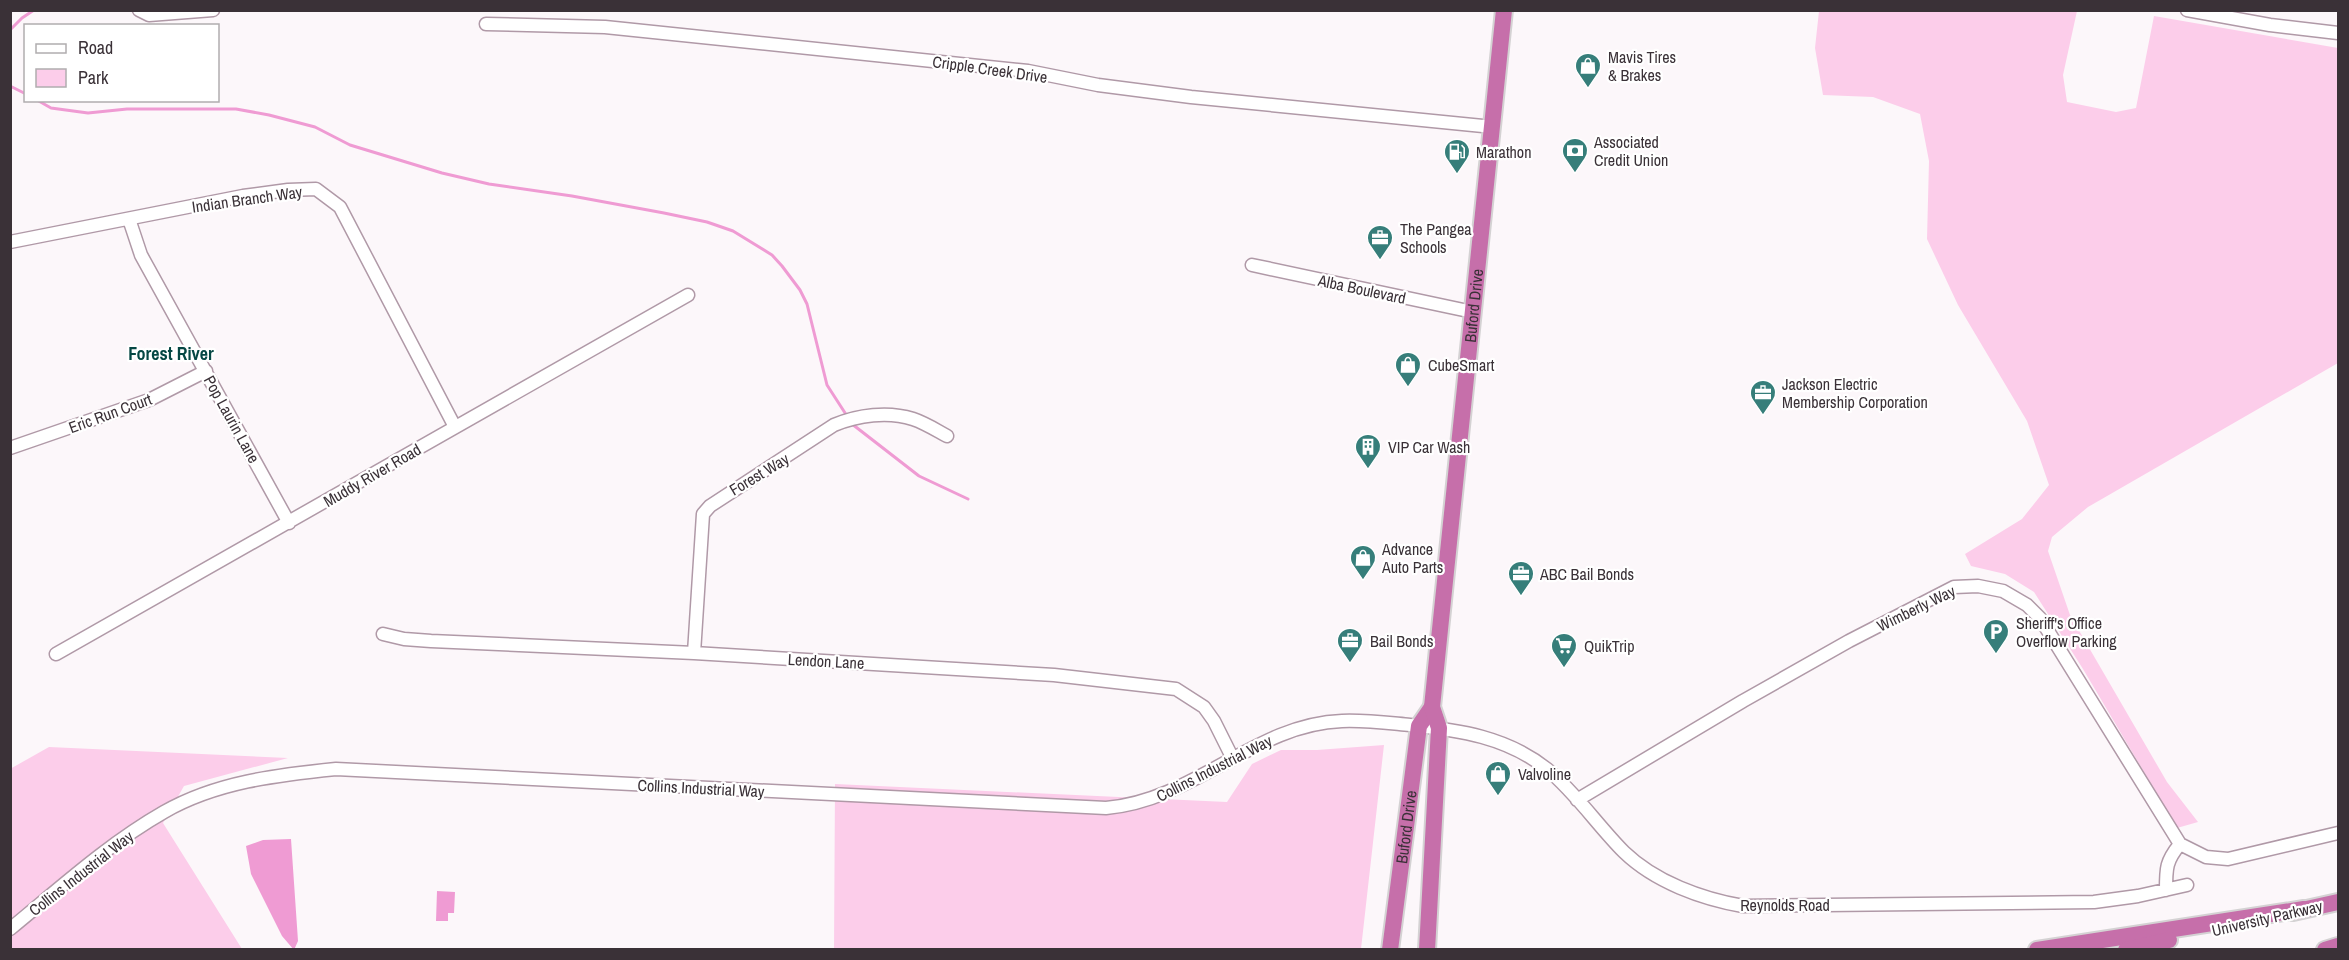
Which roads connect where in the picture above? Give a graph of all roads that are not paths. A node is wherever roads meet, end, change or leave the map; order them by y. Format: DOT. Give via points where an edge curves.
graph roads {
  1 [pos="138,10"];
  2 [pos="213,10"];
  3 [pos="1504,10"];
  4 [pos="2187,10"];
  5 [pos="486,24"];
  6 [pos="2338,33"];
  7 [pos="1493,127"];
  8 [pos="129,219"];
  9 [pos="10,242"];
  10 [pos="1252,265"];
  11 [pos="688,295"];
  12 [pos="1473,312"];
  13 [pos="206,371"];
  14 [pos="455,427"];
  15 [pos="947,436"];
  16 [pos="10,448"];
  17 [pos="289,523"];
  18 [pos="383,634"];
  19 [pos="694,653"];
  20 [pos="56,654"];
  21 [pos="1432,707"];
  22 [pos="1419,726"];
  23 [pos="1439,728"];
  24 [pos="1233,759"];
  25 [pos="1577,800"];
  26 [pos="2338,833"];
  27 [pos="2180,844"];
  28 [pos="2187,885"];
  29 [pos="2166,890"];
  30 [pos="2338,902"];
  31 [pos="2304,909"];
  32 [pos="10,929"];
  33 [pos="2338,946"];
  34 [pos="1390,950"];
  35 [pos="1427,950"];
  36 [pos="2037,950"];
  37 [pos="2126,950"];
  38 [pos="2325,950"];
  1 -- 2 [label="street" via="149,15"];
  3 -- 7 [label="highway, Buford Drive"];
  4 -- 6 [label="street"];
  5 -- 7 [label="street, Cripple Creek Drive" via="616,28 1017,70 1191,97"];
  7 -- 12 [label="highway, Buford Drive"];
  8 -- 9 [label="street, Indian Branch Way"];
  8 -- 13 [label="street, Pop Laurin Lane" via="141,255"];
  8 -- 14 [label="street, Indian Branch Way" via="243,196 316,189 340,207"];
  10 -- 12 [label="street, Alba Boulevard"];
  11 -- 14 [label="street, Muddy River Road"];
  12 -- 21 [label="highway, Buford Drive"];
  13 -- 16 [label="street, Eric Run Court" via="149,400"];
  13 -- 17 [label="street, Pop Laurin Lane"];
  14 -- 17 [label="street, Muddy River Road"];
  15 -- 19 [label="street, Forest Way" via="913,419 883,415 848,419 710,506 703,514"];
  17 -- 20 [label="street, Muddy River Road"];
  18 -- 19 [label="street, Lendon Lane" via="431,641"];
  19 -- 24 [label="street, Lendon Lane" via="1054,675 1176,689 1204,707"];
  21 -- 22 [label="highway, Buford Drive"];
  21 -- 23 [label="highway, Buford Drive"];
  22 -- 23 [label="street, Collins Industrial Way"];
  22 -- 24 [label="street, Collins Industrial Way" via="1312,723"];
  22 -- 34 [label="highway, Buford Drive"];
  23 -- 25 [label="street, Reynolds Road" via="1486,737 1518,750 1548,770"];
  23 -- 35 [label="highway, Buford Drive"];
  24 -- 32 [label="street, Collins Industrial Way" via="1152,799 1106,808 336,769 275,775 208,792 165,811 106,849"];
  25 -- 27 [label="street, Wimberly Way" via="1849,641 1954,586 1978,586 2016,597 2040,618"];
  25 -- 29 [label="street, Reynolds Road" via="1626,854 1658,877 1701,896 1743,906 2094,902"];
  26 -- 27 [label="street" via="2228,859 2206,857"];
  27 -- 29 [label="street" via="2166,866"];
  28 -- 29 [label="street, Reynolds Road"];
  30 -- 31 [label="highway, University Parkway"];
  31 -- 36 [label="highway"];
  31 -- 37 [label="highway, University Parkway"];
  33 -- 38 [label="highway"];
}
